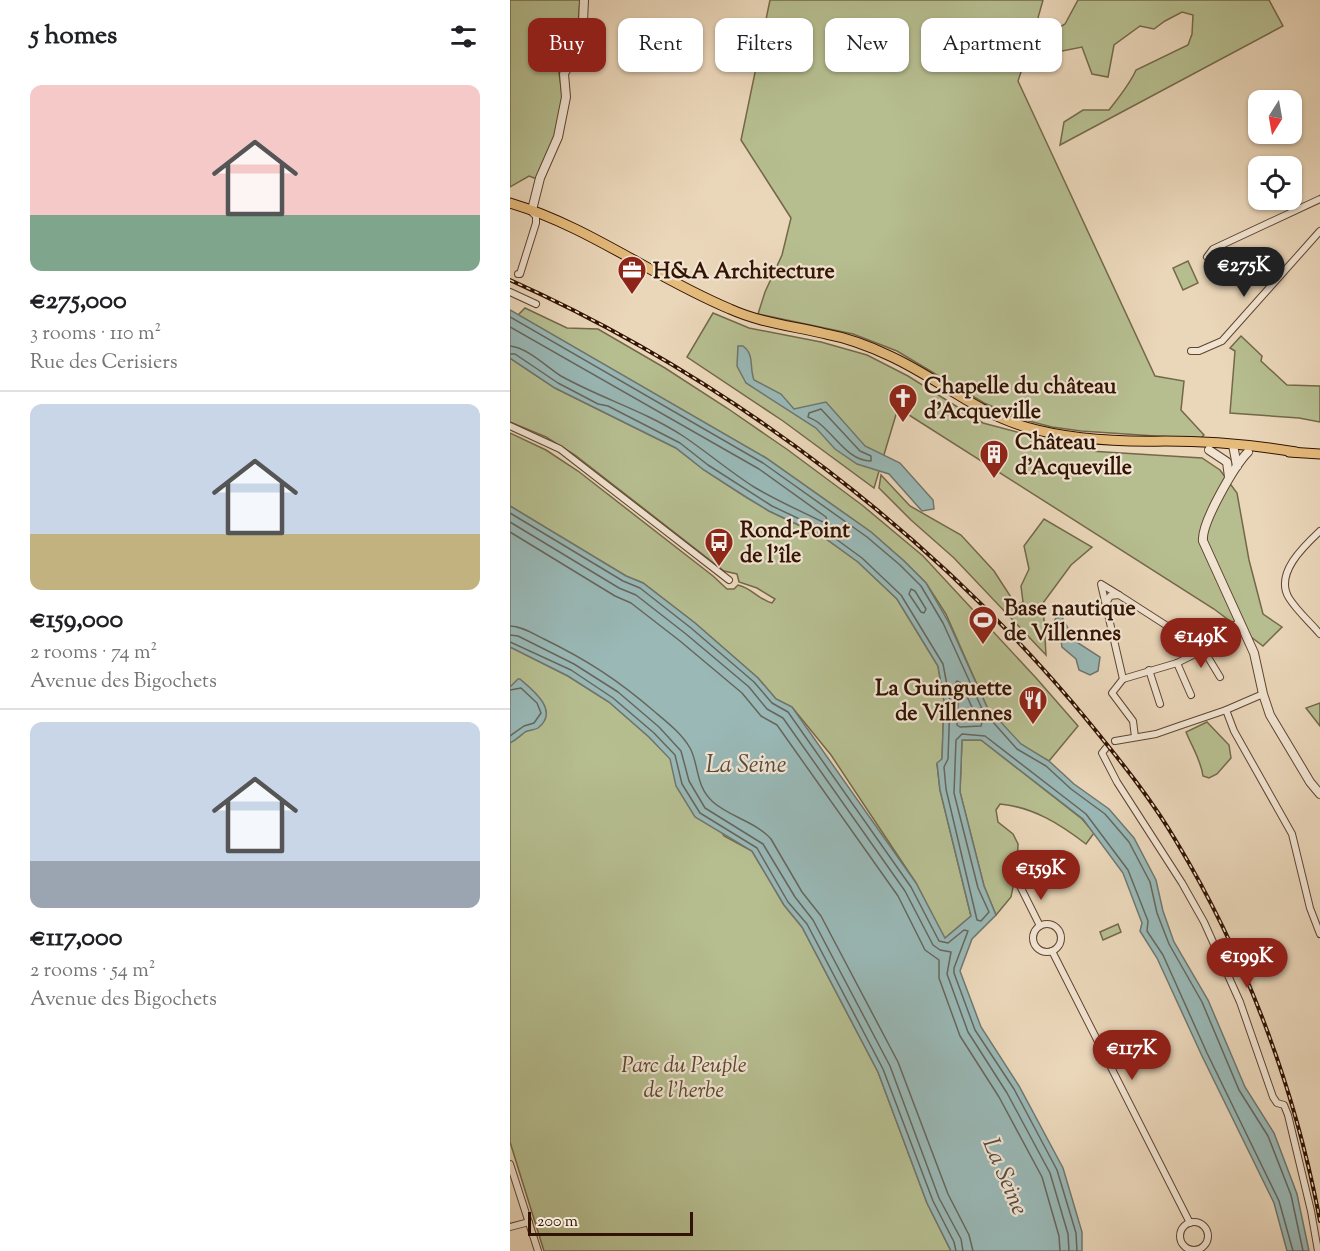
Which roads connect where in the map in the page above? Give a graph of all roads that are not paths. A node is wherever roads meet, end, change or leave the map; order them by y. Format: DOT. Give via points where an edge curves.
graph roads {
  1 [pos="584,0"];
  2 [pos="1320,199"];
  3 [pos="510,205"];
  4 [pos="534,213"];
  5 [pos="1320,231"];
  6 [pos="1207,257"];
  7 [pos="518,274"];
  8 [pos="510,292"];
  9 [pos="536,304"];
  10 [pos="1191,351"];
  11 [pos="510,426"];
  12 [pos="1147,443"];
  13 [pos="1230,447"];
  14 [pos="1209,450"];
  15 [pos="1248,452"];
  16 [pos="1296,452"];
  17 [pos="1320,454"];
  18 [pos="1227,462"];
  19 [pos="1237,468"];
  20 [pos="1229,479"];
  21 [pos="1320,531"];
  22 [pos="729,580"];
  23 [pos="1119,595"];
  24 [pos="1106,604"];
  25 [pos="1240,622"];
  26 [pos="1317,625"];
  27 [pos="1320,634"];
  28 [pos="1203,649"];
  29 [pos="1177,663"];
  30 [pos="1149,670"];
  31 [pos="1220,677"];
  32 [pos="1123,679"];
  33 [pos="1263,694"];
  34 [pos="1191,695"];
  35 [pos="1160,704"];
  36 [pos="1226,710"];
  37 [pos="1135,737"];
  38 [pos="1115,741"];
  39 [pos="1104,751"];
  40 [pos="1320,794"];
  41 [pos="1020,886"];
  42 [pos="1040,926"];
  43 [pos="1320,934"];
  44 [pos="1052,951"];
  45 [pos="510,1164"];
  46 [pos="529,1222"];
  47 [pos="1190,1223"];
  48 [pos="510,1227"];
  49 [pos="1194,1250"];
  50 [pos="538,1251"];
  51 [pos="1318,1251"];
  1 -- 4 [label="street" via="578,47 564,74 566,97 558,137 540,178"];
  2 -- 6 [label="street" via="1213,249"];
  3 -- 4 [label="main road"];
  4 -- 7 [label="street" via="534,231"];
  4 -- 12 [label="main road" via="573,228 744,315 872,348 1013,423 1060,435"];
  5 -- 10 [label="street" via="1222,341"];
  8 -- 9 [label="street"];
  11 -- 22 [label="street" via="560,449"];
  12 -- 13 [label="main road"];
  12 -- 14 [label="main road"];
  13 -- 14 [label="main road"];
  13 -- 15 [label="main road"];
  13 -- 16 [label="main road"];
  13 -- 18 [label="street"];
  13 -- 19 [label="street"];
  14 -- 18 [label="street"];
  15 -- 16 [label="main road"];
  15 -- 19 [label="street"];
  16 -- 17 [label="main road"];
  18 -- 20 [label="street"];
  19 -- 20 [label="street"];
  20 -- 25 [label="street" via="1202,536"];
  21 -- 26 [label="street" via="1290,565 1284,584 1288,597"];
  23 -- 24 [label="street" via="1110,596"];
  23 -- 24 [label="street" via="1101,584"];
  23 -- 28 [label="street"];
  24 -- 32 [label="street"];
  25 -- 28 [label="street" via="1223,640"];
  25 -- 33 [label="street" via="1254,653"];
  26 -- 27 [label="street"];
  28 -- 29 [label="street"];
  28 -- 31 [label="street"];
  29 -- 30 [label="street"];
  29 -- 34 [label="street"];
  30 -- 32 [label="street"];
  30 -- 35 [label="street"];
  32 -- 37 [label="street" via="1112,693 1133,722"];
  33 -- 36 [label="street"];
  33 -- 40 [label="street" via="1274,722"];
  36 -- 37 [label="street" via="1156,734"];
  36 -- 43 [label="street" via="1293,834"];
  37 -- 38 [label="street"];
  39 -- 51 [label="street" via="1118,782 1203,922 1240,1002 1273,1097 1288,1114"];
  41 -- 42 [label="street"];
  42 -- 44 [label="street" via="1034,933 1035,946"];
  42 -- 44 [label="street" via="1053,926 1059,932 1059,945"];
  44 -- 47 [label="street"];
  45 -- 46 [label="street"];
  46 -- 48 [label="street"];
  46 -- 50 [label="street"];
  47 -- 49 [label="street" via="1181,1238 1185,1246"];
  47 -- 49 [label="street" via="1199,1223 1208,1232 1205,1244"];
}
